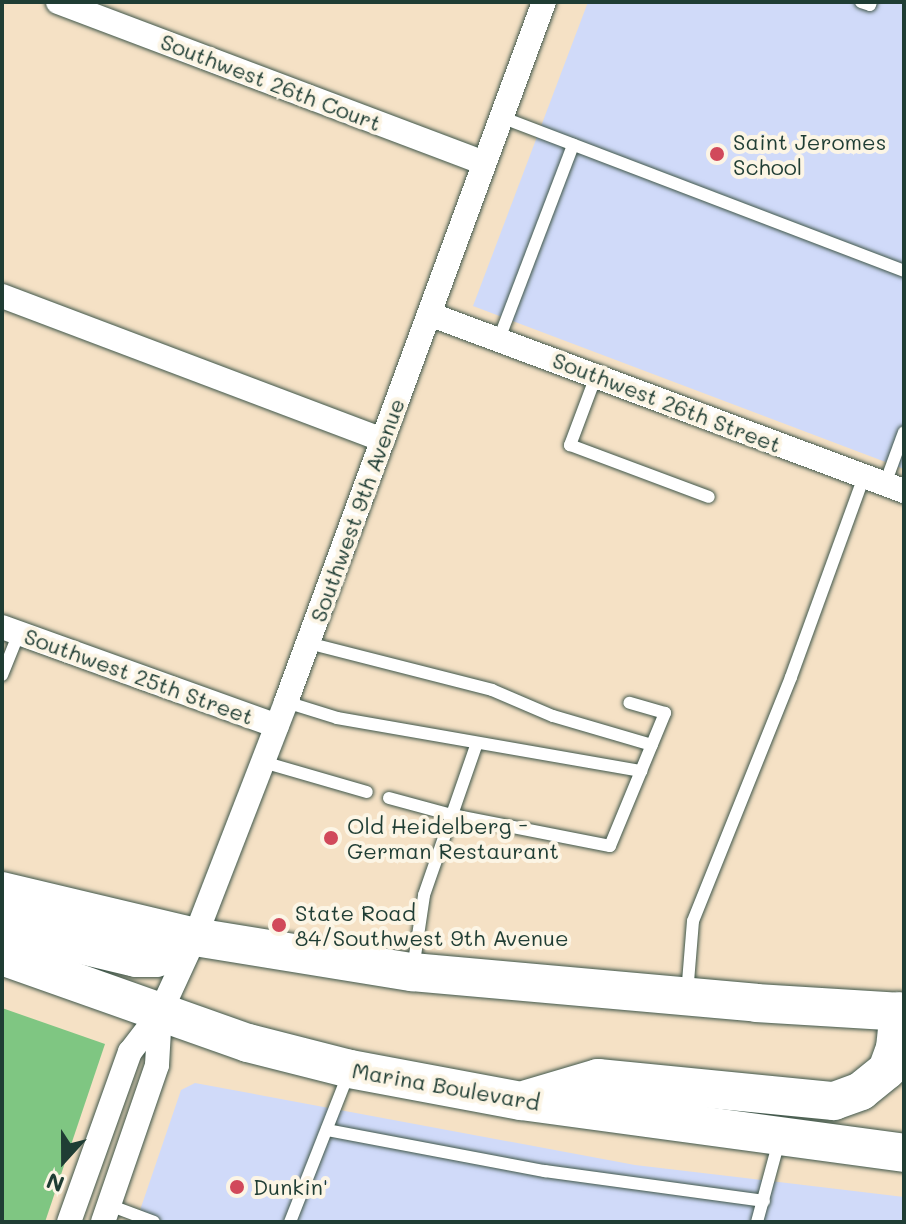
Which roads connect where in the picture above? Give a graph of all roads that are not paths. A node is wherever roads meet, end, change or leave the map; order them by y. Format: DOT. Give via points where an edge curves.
graph roads {
  1 [pos="58,2"];
  2 [pos="544,2"];
  3 [pos="861,2"];
  4 [pos="871,2"];
  5 [pos="501,117"];
  6 [pos="573,145"];
  7 [pos="484,163"];
  8 [pos="904,271"];
  9 [pos="2,296"];
  10 [pos="429,314"];
  11 [pos="499,339"];
  12 [pos="596,376"];
  13 [pos="904,432"];
  14 [pos="383,440"];
  15 [pos="884,484"];
  16 [pos="709,497"];
  17 [pos="10,630"];
  18 [pos="308,643"];
  19 [pos="2,675"];
  20 [pos="286,702"];
  21 [pos="629,703"];
  22 [pos="277,726"];
  23 [pos="477,743"];
  24 [pos="652,745"];
  25 [pos="263,762"];
  26 [pos="641,771"];
  27 [pos="367,792"];
  28 [pos="389,798"];
  29 [pos="452,815"];
  30 [pos="2,891"];
  31 [pos="2,926"];
  32 [pos="195,937"];
  33 [pos="2,956"];
  34 [pos="412,972"];
  35 [pos="687,997"];
  36 [pos="901,1011"];
  37 [pos="160,1013"];
  38 [pos="350,1069"];
  39 [pos="521,1101"];
  40 [pos="327,1130"];
  41 [pos="779,1138"];
  42 [pos="904,1153"];
  43 [pos="764,1201"];
  44 [pos="106,1213"];
  45 [pos="69,1222"];
  46 [pos="154,1222"];
  47 [pos="290,1222"];
  48 [pos="757,1222"];
  1 -- 7 [label="street, Southwest 26th Court"];
  2 -- 5 [label="street, Southwest 9th Avenue"];
  3 -- 4 [label="lane"];
  5 -- 6 [label="lane"];
  5 -- 7 [label="street, Southwest 9th Avenue"];
  6 -- 8 [label="lane"];
  6 -- 11 [label="lane"];
  7 -- 10 [label="street, Southwest 9th Avenue"];
  9 -- 14 [label="street"];
  10 -- 11 [label="street, Southwest 26th Street"];
  10 -- 14 [label="street, Southwest 9th Avenue"];
  11 -- 12 [label="street, Southwest 26th Street"];
  12 -- 15 [label="street, Southwest 26th Street"];
  12 -- 16 [label="lane" via="570,445"];
  13 -- 15 [label="lane"];
  14 -- 18 [label="street, Southwest 9th Avenue"];
  15 -- 35 [label="lane" via="791,677 693,921"];
  17 -- 19 [label="lane"];
  17 -- 22 [label="street, Southwest 25th Street"];
  18 -- 20 [label="street, Southwest 9th Avenue"];
  18 -- 24 [label="lane" via="492,690 553,716"];
  20 -- 22 [label="street, Southwest 9th Avenue"];
  20 -- 23 [label="lane" via="337,718"];
  21 -- 24 [label="lane" via="665,713"];
  22 -- 25 [label="street, Southwest 9th Avenue"];
  23 -- 26 [label="lane"];
  23 -- 29 [label="lane"];
  24 -- 26 [label="lane"];
  25 -- 27 [label="lane"];
  25 -- 32 [label="street, Southwest 9th Avenue"];
  26 -- 29 [label="lane" via="610,846"];
  28 -- 29 [label="lane"];
  29 -- 34 [label="lane" via="424,895"];
  30 -- 32 [label="main road"];
  31 -- 32 [label="main road" via="136,958 156,958"];
  32 -- 34 [label="main road"];
  32 -- 37 [label="street, Southwest 9th Avenue"];
  33 -- 37 [label="main road, Marina Boulevard"];
  34 -- 35 [label="main road"];
  35 -- 36 [label="main road"];
  36 -- 39 [label="main road" via="887,1070 861,1091 834,1101 598,1078"];
  37 -- 38 [label="main road, Marina Boulevard"];
  37 -- 44 [label="street, Southwest 9th Avenue" via="157,1065"];
  37 -- 45 [label="street, Southwest 9th Avenue" via="130,1052"];
  38 -- 39 [label="main road, Marina Boulevard"];
  38 -- 40 [label="lane"];
  39 -- 41 [label="main road, Marina Boulevard"];
  40 -- 43 [label="lane" via="545,1171"];
  40 -- 47 [label="lane"];
  41 -- 42 [label="main road, Marina Boulevard"];
  41 -- 43 [label="lane"];
  43 -- 48 [label="lane"];
  44 -- 46 [label="lane"];
}
